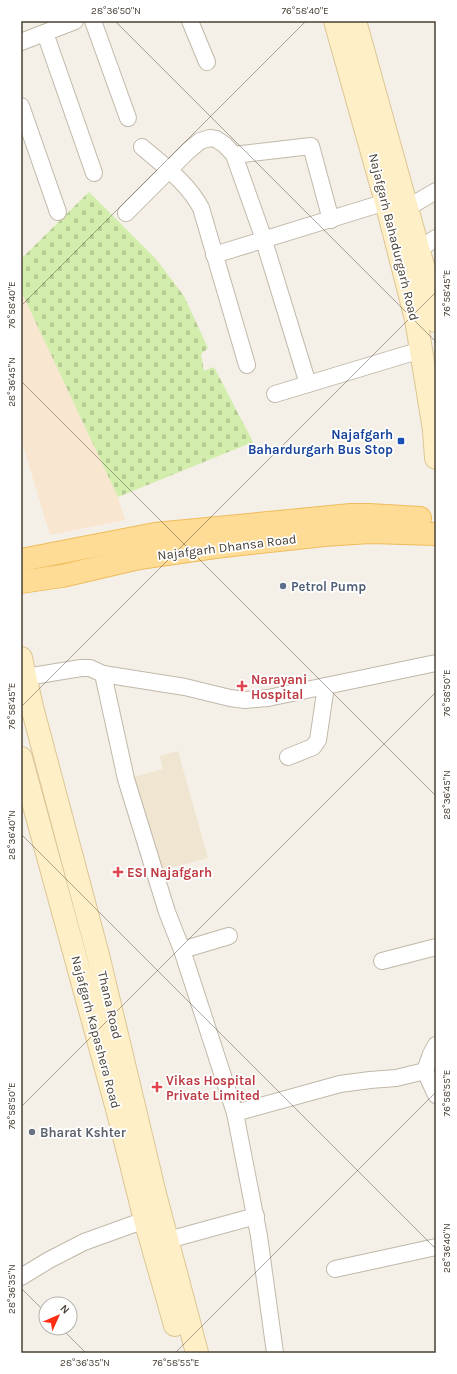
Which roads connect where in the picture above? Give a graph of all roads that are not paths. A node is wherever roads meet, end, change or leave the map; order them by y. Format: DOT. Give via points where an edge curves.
graph roads {
  1 [pos="93,21"];
  2 [pos="190,21"];
  3 [pos="335,21"];
  4 [pos="355,21"];
  5 [pos="70,22"];
  6 [pos="45,33"];
  7 [pos="21,42"];
  8 [pos="207,62"];
  9 [pos="21,106"];
  10 [pos="128,118"];
  11 [pos="142,148"];
  12 [pos="234,155"];
  13 [pos="169,170"];
  14 [pos="94,172"];
  15 [pos="436,191"];
  16 [pos="386,202"];
  17 [pos="407,208"];
  18 [pos="58,212"];
  19 [pos="126,213"];
  20 [pos="331,220"];
  21 [pos="436,238"];
  22 [pos="264,239"];
  23 [pos="418,250"];
  24 [pos="214,255"];
  25 [pos="436,321"];
  26 [pos="421,350"];
  27 [pos="247,365"];
  28 [pos="308,384"];
  29 [pos="275,394"];
  30 [pos="436,458"];
  31 [pos="436,519"];
  32 [pos="436,534"];
  33 [pos="21,560"];
  34 [pos="21,582"];
  35 [pos="436,663"];
  36 [pos="23,668"];
  37 [pos="103,674"];
  38 [pos="326,686"];
  39 [pos="288,757"];
  40 [pos="21,758"];
  41 [pos="229,936"];
  42 [pos="436,947"];
  43 [pos="182,950"];
  44 [pos="382,961"];
  45 [pos="436,1044"];
  46 [pos="425,1071"];
  47 [pos="436,1095"];
  48 [pos="235,1113"];
  49 [pos="256,1216"];
  50 [pos="145,1220"];
  51 [pos="168,1240"];
  52 [pos="436,1246"];
  53 [pos="335,1269"];
  54 [pos="21,1277"];
  55 [pos="183,1353"];
  56 [pos="196,1353"];
  57 [pos="275,1353"];
  1 -- 10 [label="street"];
  2 -- 8 [label="street"];
  3 -- 16 [label="main road, Najafgarh Bahadurgarh Road"];
  4 -- 17 [label="main road, Najafgarh Bahadurgarh Road"];
  5 -- 6 [label="street"];
  6 -- 7 [label="street"];
  6 -- 14 [label="street"];
  9 -- 18 [label="street"];
  11 -- 13 [label="street"];
  12 -- 13 [label="street" via="225,145 210,138 200,141"];
  12 -- 20 [label="street" via="311,146"];
  12 -- 22 [label="street"];
  13 -- 19 [label="street"];
  13 -- 24 [label="street" via="196,200"];
  15 -- 17 [label="street"];
  16 -- 20 [label="street"];
  16 -- 26 [label="main road, Najafgarh Bahadurgarh Road" via="416,319"];
  17 -- 23 [label="main road, Najafgarh Bahadurgarh Road"];
  20 -- 22 [label="street"];
  21 -- 23 [label="street"];
  22 -- 24 [label="street"];
  22 -- 28 [label="street"];
  23 -- 25 [label="main road, Najafgarh Bahadurgarh Road"];
  24 -- 27 [label="street"];
  26 -- 28 [label="street"];
  26 -- 30 [label="main road, Najafgarh Bahadurgarh Road"];
  28 -- 29 [label="street"];
  31 -- 33 [label="main road" via="351,515 155,534"];
  32 -- 34 [label="main road, Najafgarh Dhansa Road" via="370,532 215,547 139,558 62,576"];
  35 -- 38 [label="street"];
  36 -- 37 [label="street" via="90,668"];
  36 -- 51 [label="main road, Thana Road" via="98,955"];
  37 -- 38 [label="street" via="245,700"];
  37 -- 43 [label="street" via="126,779 166,912"];
  38 -- 39 [label="street" via="318,740 313,747"];
  40 -- 50 [label="main road, Najafgarh Kapashera Road"];
  41 -- 43 [label="street"];
  42 -- 44 [label="street"];
  43 -- 48 [label="street"];
  45 -- 46 [label="street"];
  46 -- 47 [label="street"];
  46 -- 48 [label="street" via="396,1078 340,1084"];
  48 -- 49 [label="street"];
  49 -- 51 [label="street"];
  49 -- 57 [label="street"];
  50 -- 54 [label="street" via="84,1242"];
  50 -- 55 [label="main road, Najafgarh Kapashera Road"];
  51 -- 56 [label="main road, Thana Road"];
  52 -- 53 [label="street"];
}
